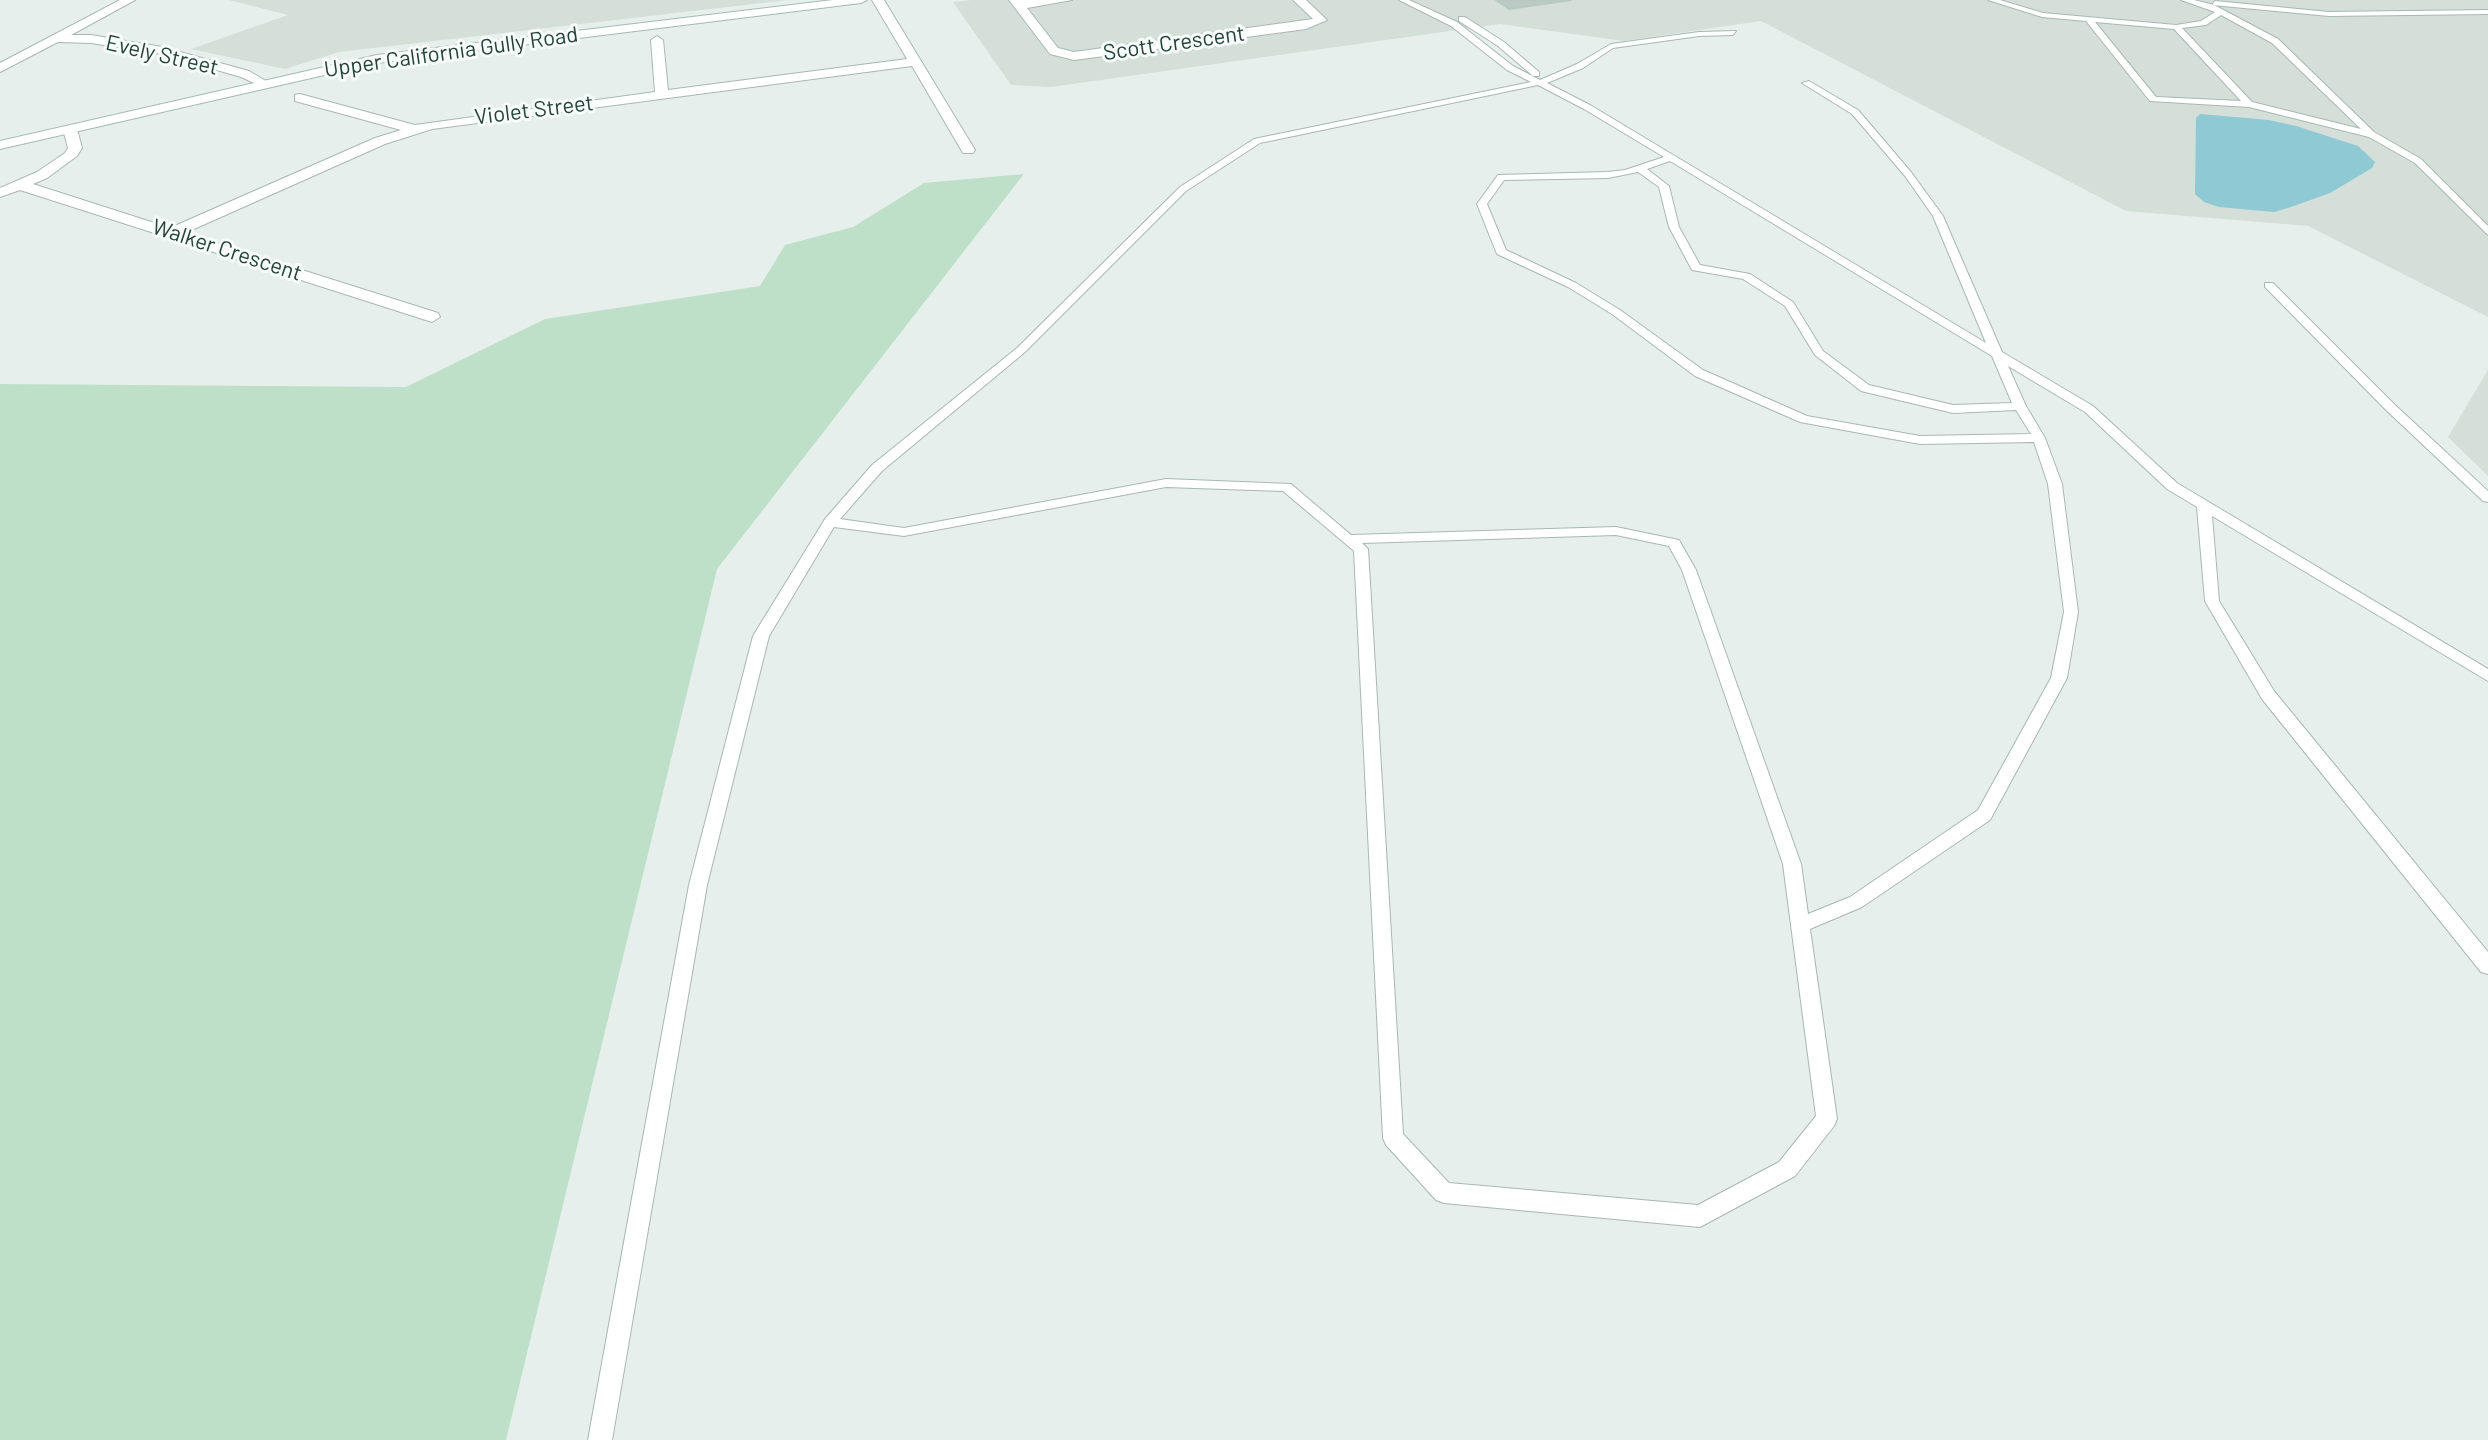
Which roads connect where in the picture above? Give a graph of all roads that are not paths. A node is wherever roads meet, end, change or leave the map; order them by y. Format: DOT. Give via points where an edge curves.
graph roads {
  1 [pos="129,0"];
  2 [pos="861,0"];
  3 [pos="878,0"];
  4 [pos="1066,0"];
  5 [pos="1299,0"];
  6 [pos="1403,0"];
  7 [pos="1415,0"];
  8 [pos="1992,0"];
  9 [pos="2185,0"];
  10 [pos="2193,0"];
  11 [pos="2462,2"];
  12 [pos="815,3"];
  13 [pos="1017,3"];
  14 [pos="2488,10"];
  15 [pos="2221,12"];
  16 [pos="2089,20"];
  17 [pos="2176,27"];
  18 [pos="1733,33"];
  19 [pos="58,39"];
  20 [pos="657,40"];
  21 [pos="36,50"];
  22 [pos="0,52"];
  23 [pos="916,62"];
  24 [pos="0,68"];
  25 [pos="1542,82"];
  26 [pos="1806,83"];
  27 [pos="265,84"];
  28 [pos="662,95"];
  29 [pos="300,98"];
  30 [pos="2249,104"];
  31 [pos="70,129"];
  32 [pos="413,129"];
  33 [pos="2371,134"];
  34 [pos="0,145"];
  35 [pos="968,150"];
  36 [pos="1668,159"];
  37 [pos="1640,169"];
  38 [pos="21,185"];
  39 [pos="0,193"];
  40 [pos="2488,232"];
  41 [pos="172,233"];
  42 [pos="2269,285"];
  43 [pos="432,317"];
  44 [pos="1997,354"];
  45 [pos="2020,406"];
  46 [pos="2039,438"];
  47 [pos="2488,498"];
  48 [pos="2204,505"];
  49 [pos="830,522"];
  50 [pos="1348,539"];
  51 [pos="2488,676"];
  52 [pos="1801,925"];
  53 [pos="2488,966"];
  54 [pos="600,1440"];
  1 -- 19 [label="street"];
  2 -- 12 [label="street, Upper California Gully Road"];
  3 -- 23 [label="street"];
  4 -- 13 [label="street, Scott Crescent"];
  5 -- 13 [label="street, Scott Crescent" via="1321,20 1074,56 1054,51"];
  6 -- 25 [label="lane" via="1454,24 1510,68"];
  7 -- 25 [label="lane" via="1484,32"];
  8 -- 16 [label="lane" via="2042,15"];
  9 -- 15 [label="lane"];
  10 -- 14 [label="lane" via="2329,14"];
  11 -- 14 [label="lane"];
  12 -- 27 [label="street, Upper California Gully Road" via="402,55"];
  15 -- 17 [label="lane" via="2203,23"];
  15 -- 33 [label="lane" via="2275,41"];
  16 -- 17 [label="lane"];
  16 -- 30 [label="lane" via="2153,99"];
  17 -- 30 [label="lane"];
  18 -- 25 [label="lane" via="1611,46"];
  19 -- 21 [label="street"];
  19 -- 27 [label="street, Evely Street" via="162,51"];
  20 -- 28 [label="street"];
  21 -- 22 [label="street"];
  21 -- 24 [label="street"];
  23 -- 28 [label="street, Violet Street"];
  23 -- 35 [label="street"];
  25 -- 36 [label="lane"];
  25 -- 49 [label="lane" via="1257,141 1183,189 1021,350 877,468"];
  26 -- 44 [label="lane" via="1855,112 1938,216"];
  27 -- 31 [label="street, Upper California Gully Road"];
  28 -- 32 [label="street, Violet Street"];
  29 -- 32 [label="street"];
  30 -- 33 [label="lane"];
  31 -- 34 [label="street, Upper California Gully Road"];
  31 -- 38 [label="street" via="75,148 70,156"];
  32 -- 41 [label="street, Violet Street"];
  33 -- 40 [label="lane" via="2418,161"];
  36 -- 37 [label="lane"];
  36 -- 44 [label="lane"];
  37 -- 45 [label="lane" via="1664,186 1674,227 1696,268 1746,276 1789,304 1819,353 1865,388 1953,409"];
  37 -- 46 [label="lane" via="1578,177 1501,177 1482,204 1501,252 1572,285 1699,373 1804,419 1920,440"];
  38 -- 39 [label="street"];
  38 -- 41 [label="street, Walker Crescent"];
  41 -- 43 [label="street, Walker Crescent"];
  42 -- 47 [label="lane"];
  44 -- 45 [label="lane"];
  44 -- 48 [label="lane" via="2089,409 2172,486"];
  45 -- 46 [label="lane"];
  46 -- 52 [label="lane" via="2055,484 2071,612 2059,678 1984,815 1856,902"];
  48 -- 51 [label="lane"];
  48 -- 53 [label="lane" via="2212,601 2268,695"];
  49 -- 50 [label="lane" via="904,532 1181,483 1286,487"];
  49 -- 54 [label="lane" via="761,636 701,870"];
  50 -- 52 [label="lane" via="1616,531 1674,543 1689,570 1792,864"];
  50 -- 52 [label="lane" via="1361,549 1393,1138 1444,1193 1700,1216 1787,1169 1827,1119"];
}
